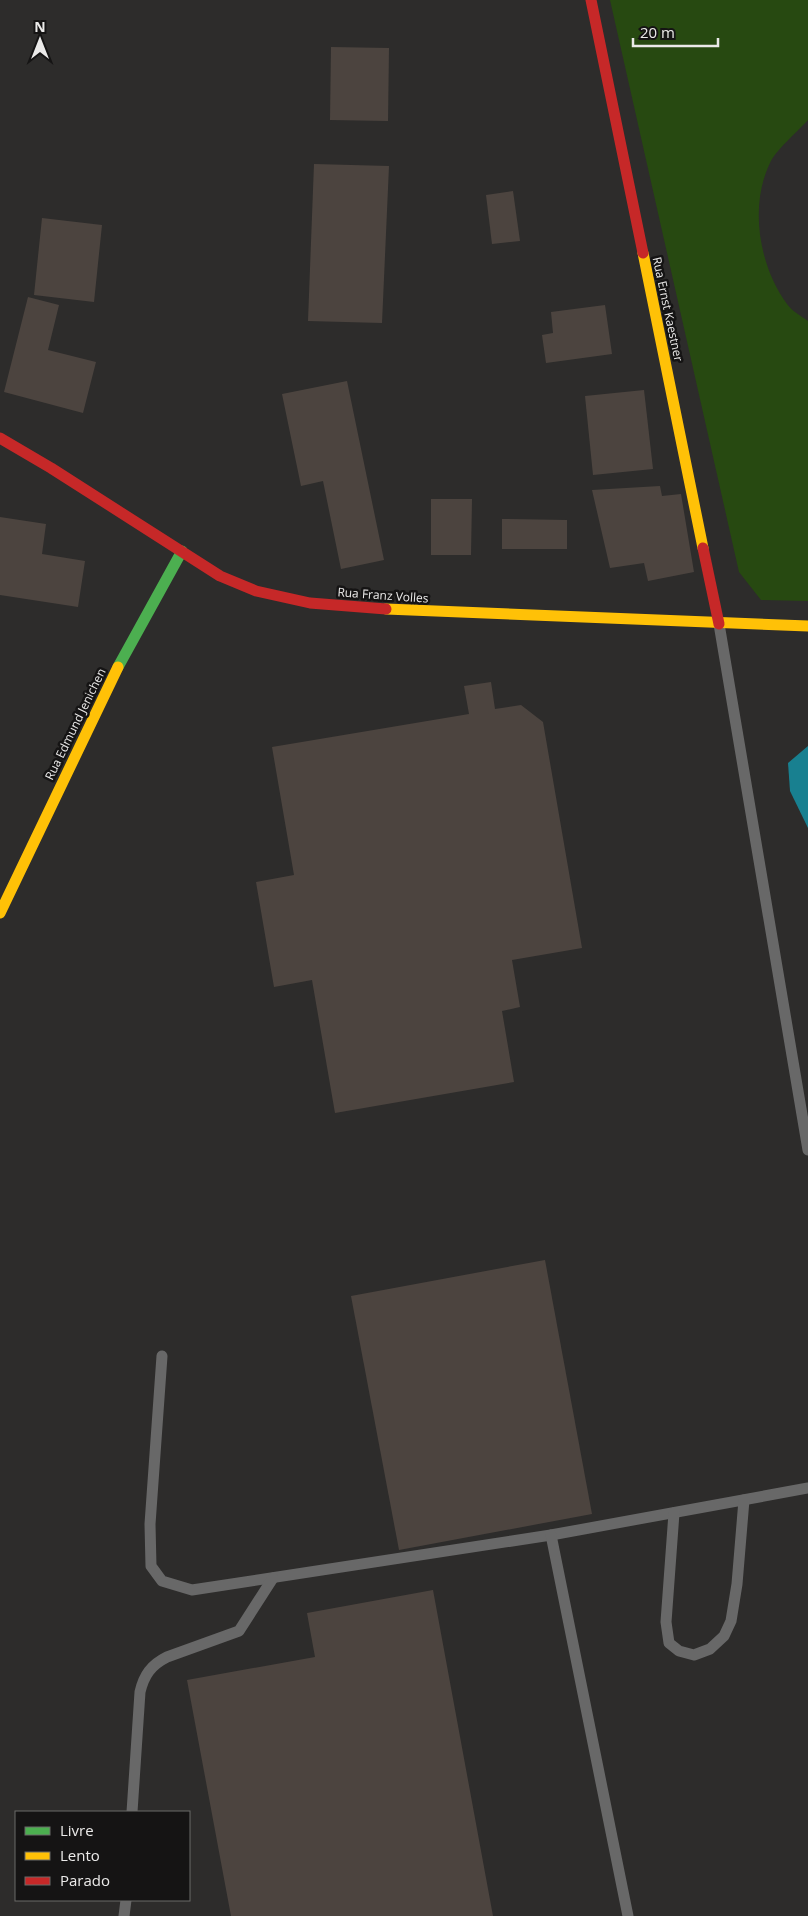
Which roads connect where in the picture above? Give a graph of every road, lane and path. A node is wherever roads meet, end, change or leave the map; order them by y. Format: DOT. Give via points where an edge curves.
graph roads {
  1 [pos="591,0"];
  2 [pos="0,438"];
  3 [pos="182,551"];
  4 [pos="719,624"];
  5 [pos="808,626"];
  6 [pos="0,913"];
  7 [pos="808,1150"];
  8 [pos="162,1356"];
  9 [pos="808,1488"];
  10 [pos="744,1500"];
  11 [pos="674,1513"];
  12 [pos="551,1535"];
  13 [pos="273,1578"];
  14 [pos="132,1811"];
  15 [pos="126,1901"];
  16 [pos="124,1916"];
  17 [pos="628,1916"];
  1 -- 4 [label="street, Rua Ernst Kaestner"];
  2 -- 3 [label="street, Rua Franz Volles"];
  3 -- 4 [label="street, Rua Franz Volles" via="220,576 256,591 310,603 377,609"];
  3 -- 6 [label="street, Rua Edmund Jenichen" via="120,663"];
  4 -- 5 [label="street, Rua Franz Volles"];
  4 -- 7 [label="lane"];
  8 -- 13 [label="lane" via="150,1524 151,1566 162,1581 192,1590"];
  9 -- 10 [label="lane"];
  10 -- 11 [label="lane"];
  10 -- 11 [label="lane" via="731,1621 724,1636 710,1649 694,1655 679,1651 669,1643 667,1632"];
  11 -- 12 [label="lane"];
  12 -- 13 [label="lane"];
  12 -- 17 [label="lane"];
  13 -- 14 [label="lane" via="239,1631 167,1657 148,1670 140,1692"];
  15 -- 16 [label="lane"];
}
